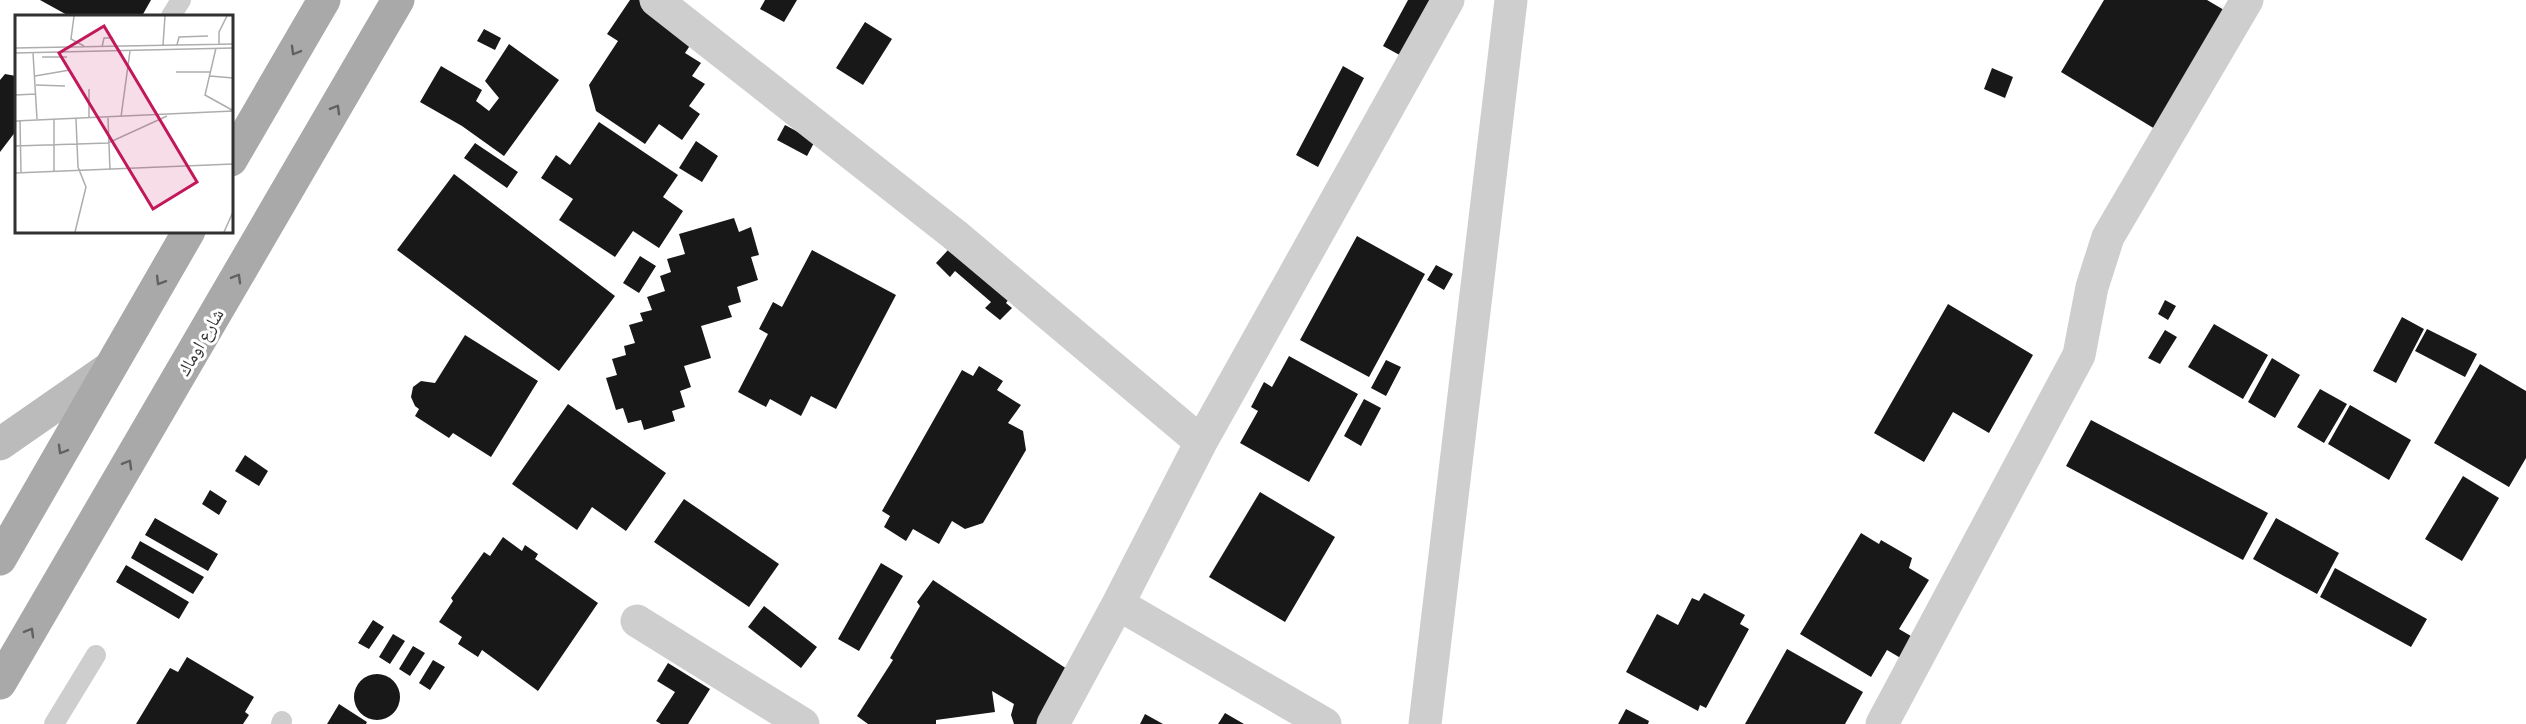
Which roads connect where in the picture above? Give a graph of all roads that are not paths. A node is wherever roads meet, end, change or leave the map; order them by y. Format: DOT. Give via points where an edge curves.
graph roads {
  1 [pos="181,0"];
  2 [pos="324,0"];
  3 [pos="398,0"];
  4 [pos="656,0"];
  5 [pos="1448,0"];
  6 [pos="1511,0"];
  7 [pos="2247,0"];
  8 [pos="172,15"];
  9 [pos="232,158"];
  10 [pos="188,232"];
  11 [pos="108,369"];
  12 [pos="1201,442"];
  13 [pos="0,444"];
  14 [pos="0,559"];
  15 [pos="1118,604"];
  16 [pos="637,621"];
  17 [pos="96,655"];
  18 [pos="0,683"];
  19 [pos="54,724"];
  20 [pos="803,724"];
  21 [pos="1053,724"];
  22 [pos="1325,724"];
  23 [pos="1425,724"];
  24 [pos="1882,724"];
  1 -- 8 [label="lane"];
  2 -- 9 [label="main road, one-way"];
  18 -- 3 [label="main road, شارع اوماك, one-way"];
  4 -- 12 [label="street" via="955,235"];
  5 -- 12 [label="street"];
  6 -- 23 [label="street"];
  7 -- 24 [label="street" via="2108,237 2091,287 2079,355"];
  10 -- 11 [label="main road, one-way"];
  11 -- 13 [label="street"];
  11 -- 14 [label="main road, one-way"];
  12 -- 15 [label="street"];
  15 -- 21 [label="street"];
  15 -- 22 [label="street"];
  16 -- 20 [label="street"];
  17 -- 19 [label="lane"];
}
